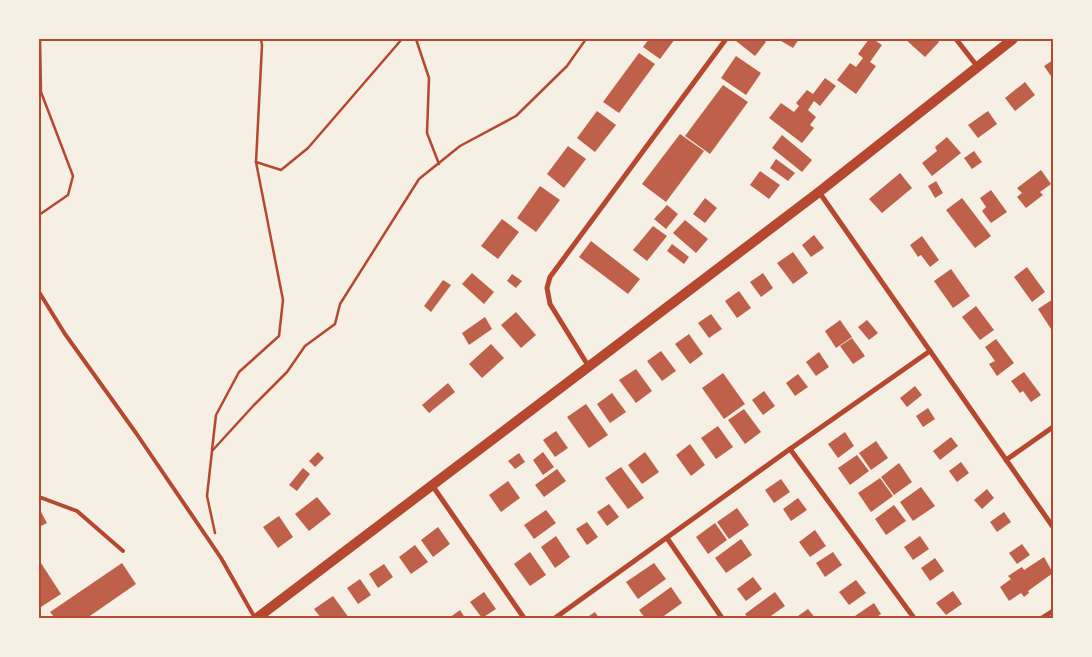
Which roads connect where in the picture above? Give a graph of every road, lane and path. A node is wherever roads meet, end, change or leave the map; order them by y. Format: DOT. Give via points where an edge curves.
graph roads {
  1 [pos="40,39"];
  2 [pos="261,39"];
  3 [pos="402,39"];
  4 [pos="416,39"];
  5 [pos="586,39"];
  6 [pos="726,39"];
  7 [pos="956,39"];
  8 [pos="1013,39"];
  9 [pos="977,66"];
  10 [pos="256,162"];
  11 [pos="439,164"];
  12 [pos="819,192"];
  13 [pos="39,216"];
  14 [pos="39,292"];
  15 [pos="930,351"];
  16 [pos="588,367"];
  17 [pos="1053,427"];
  18 [pos="790,449"];
  19 [pos="212,451"];
  20 [pos="1006,460"];
  21 [pos="432,485"];
  22 [pos="39,498"];
  23 [pos="1053,527"];
  24 [pos="667,538"];
  25 [pos="123,551"];
  26 [pos="221,558"];
  27 [pos="1053,611"];
  28 [pos="256,618"];
  29 [pos="524,618"];
  30 [pos="555,618"];
  31 [pos="722,618"];
  32 [pos="914,618"];
  33 [pos="1042,618"];
  1 -- 13 [label="path" via="41,92 73,176 68,195"];
  2 -- 10 [label="path"];
  3 -- 10 [label="path" via="308,148 281,170"];
  4 -- 11 [label="path" via="429,78 427,133"];
  5 -- 11 [label="path" via="567,66 516,116 460,146"];
  6 -- 16 [label="street" via="550,277 547,288 550,304"];
  7 -- 9 [label="street"];
  8 -- 9 [label="main road"];
  9 -- 12 [label="main road"];
  10 -- 19 [label="path" via="283,300 279,336 239,372 216,415"];
  11 -- 19 [label="path" via="418,179 340,304 334,324 304,346 286,372"];
  12 -- 15 [label="street"];
  12 -- 16 [label="main road"];
  14 -- 26 [label="lane"];
  15 -- 18 [label="street"];
  15 -- 20 [label="street"];
  16 -- 21 [label="main road"];
  17 -- 20 [label="street"];
  18 -- 24 [label="street"];
  18 -- 32 [label="street"];
  19 -- 26 [label="path" via="207,496"];
  20 -- 23 [label="street"];
  21 -- 28 [label="main road"];
  21 -- 29 [label="street"];
  22 -- 25 [label="lane" via="77,511"];
  24 -- 30 [label="street"];
  24 -- 31 [label="street"];
  26 -- 28 [label="lane"];
  27 -- 33 [label="street"];
}
